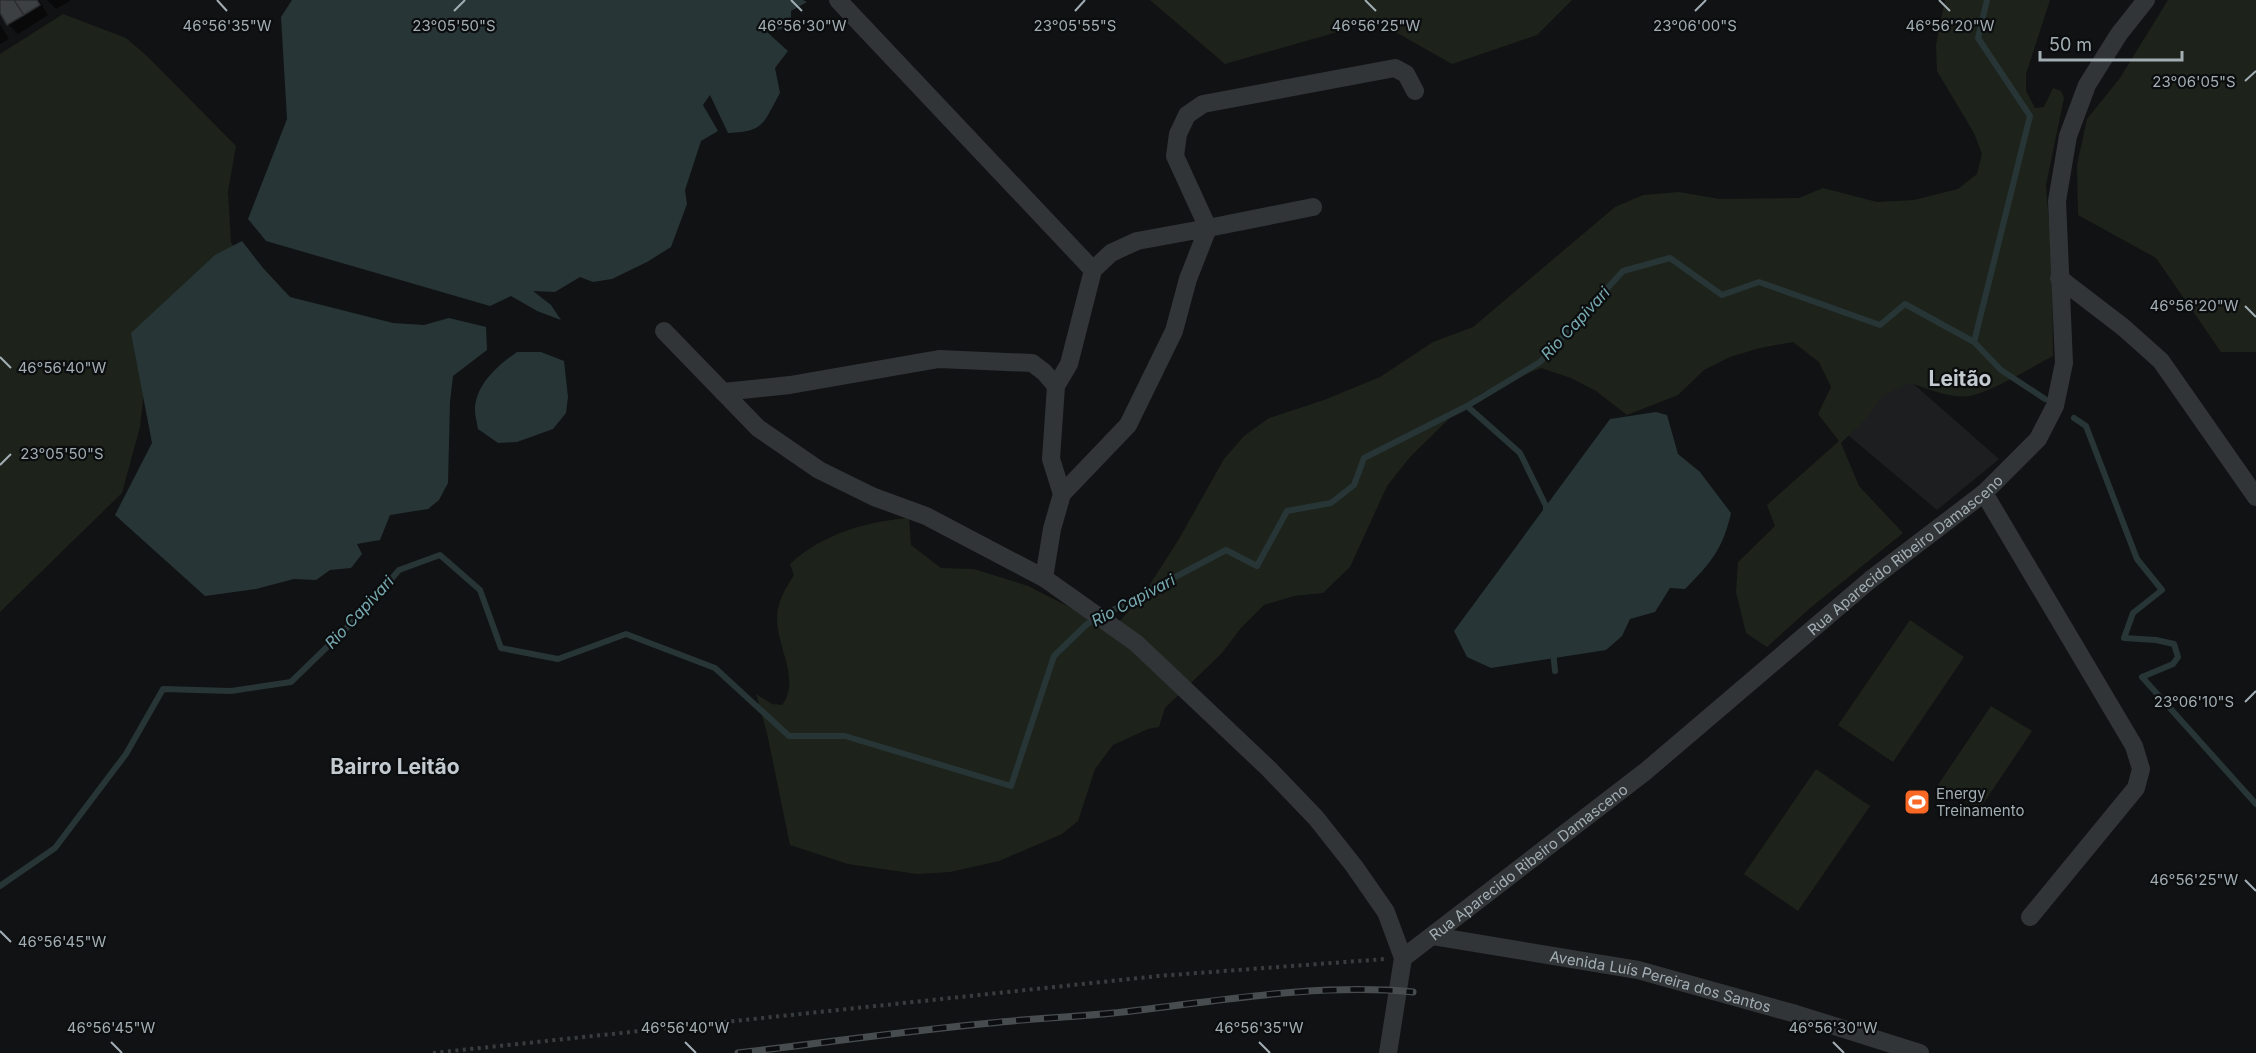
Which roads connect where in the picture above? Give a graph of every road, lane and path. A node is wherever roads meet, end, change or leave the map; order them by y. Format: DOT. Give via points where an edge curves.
graph roads {
  1 [pos="838,0"];
  2 [pos="2146,0"];
  3 [pos="1415,91"];
  4 [pos="1313,207"];
  5 [pos="1208,228"];
  6 [pos="1093,270"];
  7 [pos="2060,278"];
  8 [pos="664,331"];
  9 [pos="1056,386"];
  10 [pos="723,392"];
  11 [pos="1984,493"];
  12 [pos="1062,494"];
  13 [pos="2256,497"];
  14 [pos="1044,578"];
  15 [pos="2030,917"];
  16 [pos="1433,936"];
  17 [pos="1402,964"];
  18 [pos="433,1053"];
  19 [pos="1388,1053"];
  20 [pos="1920,1053"];
  1 -- 6 [label="street"];
  2 -- 7 [label="street, Rua Aparecido Ribeiro Damasceno" via="2087,84 2068,136 2057,201"];
  3 -- 5 [label="street" via="1406,74 1395,68 1203,104 1186,115 1175,156"];
  4 -- 5 [label="street"];
  5 -- 6 [label="street" via="1137,242 1111,253"];
  5 -- 12 [label="street" via="1188,279 1174,331 1128,425"];
  6 -- 9 [label="street" via="1069,364"];
  7 -- 11 [label="street, Rua Aparecido Ribeiro Damasceno" via="2064,363 2055,406 2038,439"];
  7 -- 13 [label="street" via="2161,361"];
  8 -- 10 [label="street"];
  9 -- 10 [label="street" via="1032,363 939,359 790,385"];
  9 -- 12 [label="street" via="1051,459"];
  10 -- 14 [label="street" via="758,428 819,470 874,497 926,516"];
  11 -- 15 [label="street" via="2134,746 2141,769 2136,788"];
  11 -- 16 [label="street, Rua Aparecido Ribeiro Damasceno" via="1870,580 1646,771"];
  12 -- 14 [label="street"];
  14 -- 17 [label="street" via="1136,643 1316,818 1386,912"];
  16 -- 17 [label="street, Rua Aparecido Ribeiro Damasceno"];
  16 -- 20 [label="street, Avenida Luís Pereira dos Santos" via="1638,970"];
  17 -- 18 [label="path" via="1158,976"];
  17 -- 19 [label="street"];
}
